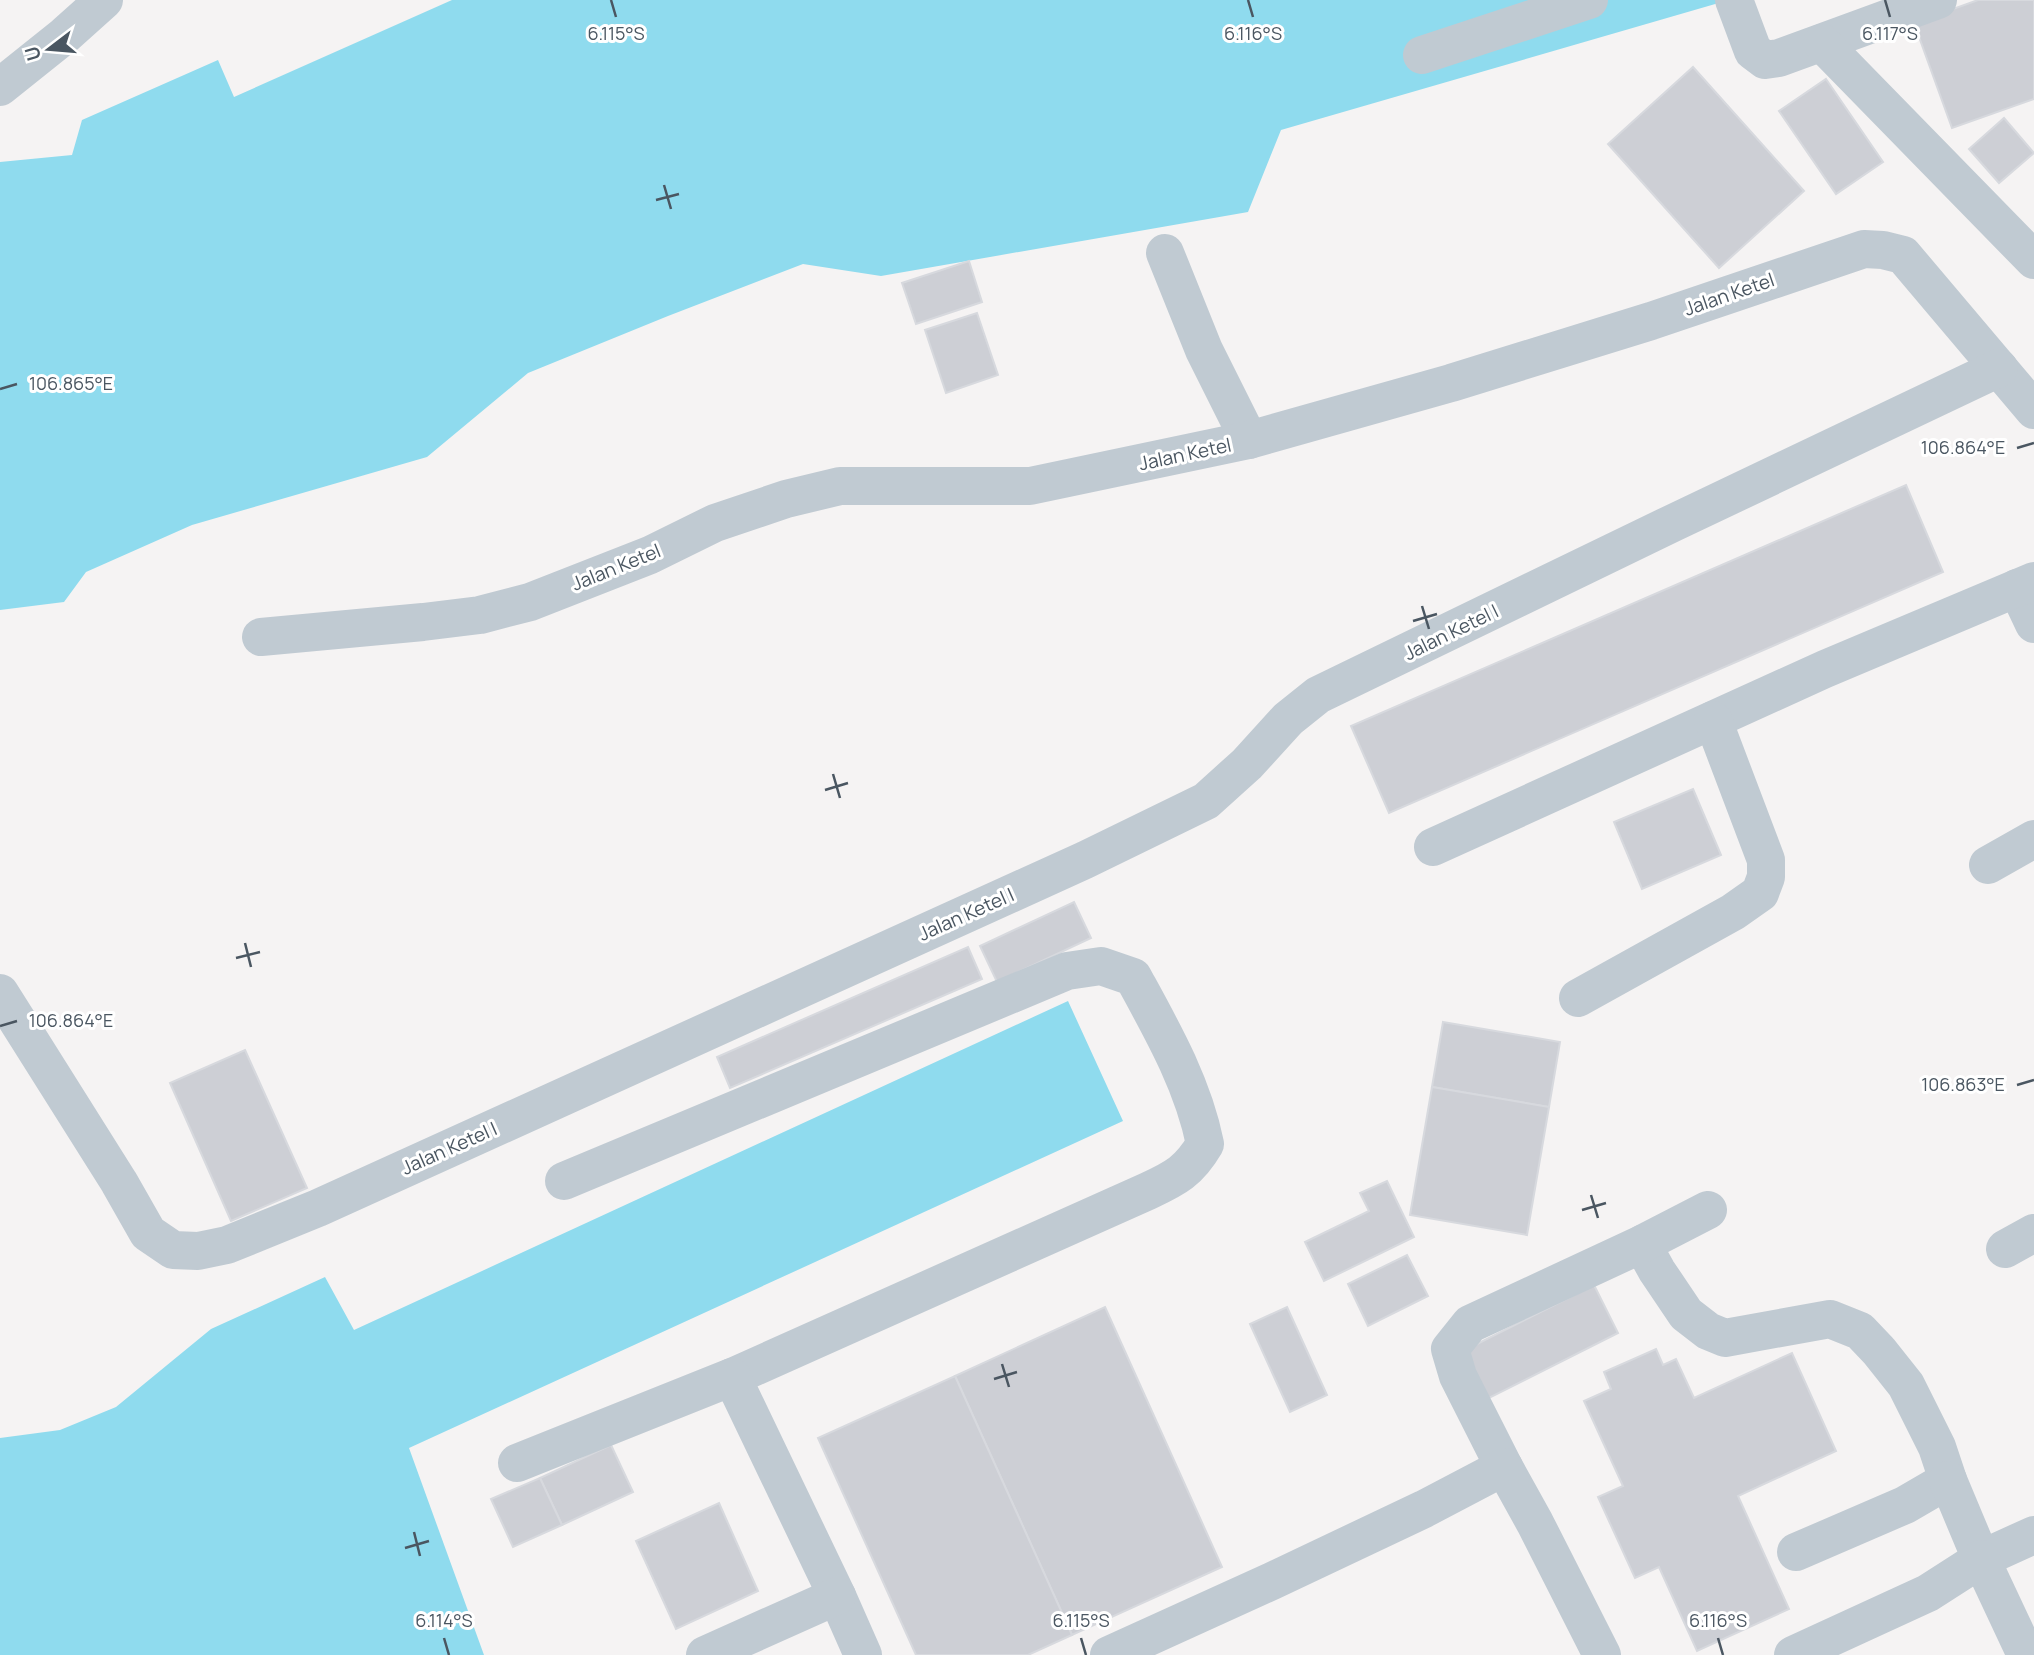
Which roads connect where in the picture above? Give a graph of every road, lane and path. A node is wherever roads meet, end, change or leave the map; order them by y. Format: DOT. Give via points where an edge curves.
graph roads {
  1 [pos="104,0"];
  2 [pos="1589,0"];
  3 [pos="1734,0"];
  4 [pos="1938,0"];
  5 [pos="1822,43"];
  6 [pos="1422,55"];
  7 [pos="0,87"];
  8 [pos="1165,253"];
  9 [pos="2034,260"];
  10 [pos="1999,368"];
  11 [pos="2034,410"];
  12 [pos="1249,440"];
  13 [pos="2025,584"];
  14 [pos="2034,624"];
  15 [pos="261,638"];
  16 [pos="1713,720"];
  17 [pos="2034,839"];
  18 [pos="1433,847"];
  19 [pos="1988,865"];
  20 [pos="0,993"];
  21 [pos="1578,998"];
  22 [pos="564,1181"];
  23 [pos="1708,1210"];
  24 [pos="1642,1244"];
  25 [pos="732,1377"];
  26 [pos="516,1463"];
  27 [pos="1504,1467"];
  28 [pos="1948,1480"];
  29 [pos="2034,1535"];
  30 [pos="1796,1552"];
  31 [pos="1981,1559"];
  32 [pos="838,1596"];
  33 [pos="2034,1652"];
  34 [pos="705,1655"];
  35 [pos="863,1655"];
  36 [pos="1109,1655"];
  37 [pos="1602,1655"];
  38 [pos="1793,1655"];
  39 [pos="2026,1655"];
  1 -- 7 [label="lane"];
  2 -- 6 [label="lane"];
  3 -- 5 [label="lane" via="1753,51 1765,60"];
  4 -- 5 [label="lane"];
  5 -- 9 [label="lane"];
  8 -- 12 [label="lane" via="1204,350"];
  10 -- 11 [label="lane, Jalan Ketel"];
  10 -- 12 [label="lane, Jalan Ketel" via="1903,255 1864,249 1491,371"];
  10 -- 20 [label="lane, Jalan Ketel I" via="1318,695 1287,719 1206,801 1182,813 318,1208 227,1245 173,1250 148,1233"];
  12 -- 15 [label="lane, Jalan Ketel" via="1030,486 840,485 715,523 650,555 480,615"];
  13 -- 14 [label="lane"];
  13 -- 16 [label="lane"];
  16 -- 18 [label="lane"];
  16 -- 21 [label="lane" via="1766,860 1760,893"];
  17 -- 19 [label="lane"];
  22 -- 25 [label="lane" via="1067,971 1101,966 1133,977 1176,1056 1201,1124 1205,1144 1195,1160 1175,1178 1148,1191"];
  23 -- 24 [label="lane"];
  24 -- 27 [label="lane" via="1470,1324 1450,1349 1458,1376"];
  24 -- 28 [label="lane" via="1686,1314 1707,1331 1725,1338 1830,1319 1860,1331 1906,1385"];
  25 -- 26 [label="lane"];
  25 -- 32 [label="lane"];
  27 -- 36 [label="lane"];
  27 -- 37 [label="lane"];
  28 -- 30 [label="lane" via="1895,1510"];
  28 -- 31 [label="lane"];
  29 -- 31 [label="lane"];
  31 -- 38 [label="lane" via="1910,1602"];
  31 -- 39 [label="lane"];
  32 -- 34 [label="lane"];
  32 -- 35 [label="lane"];
  33 -- 39 [label="lane"];
}
